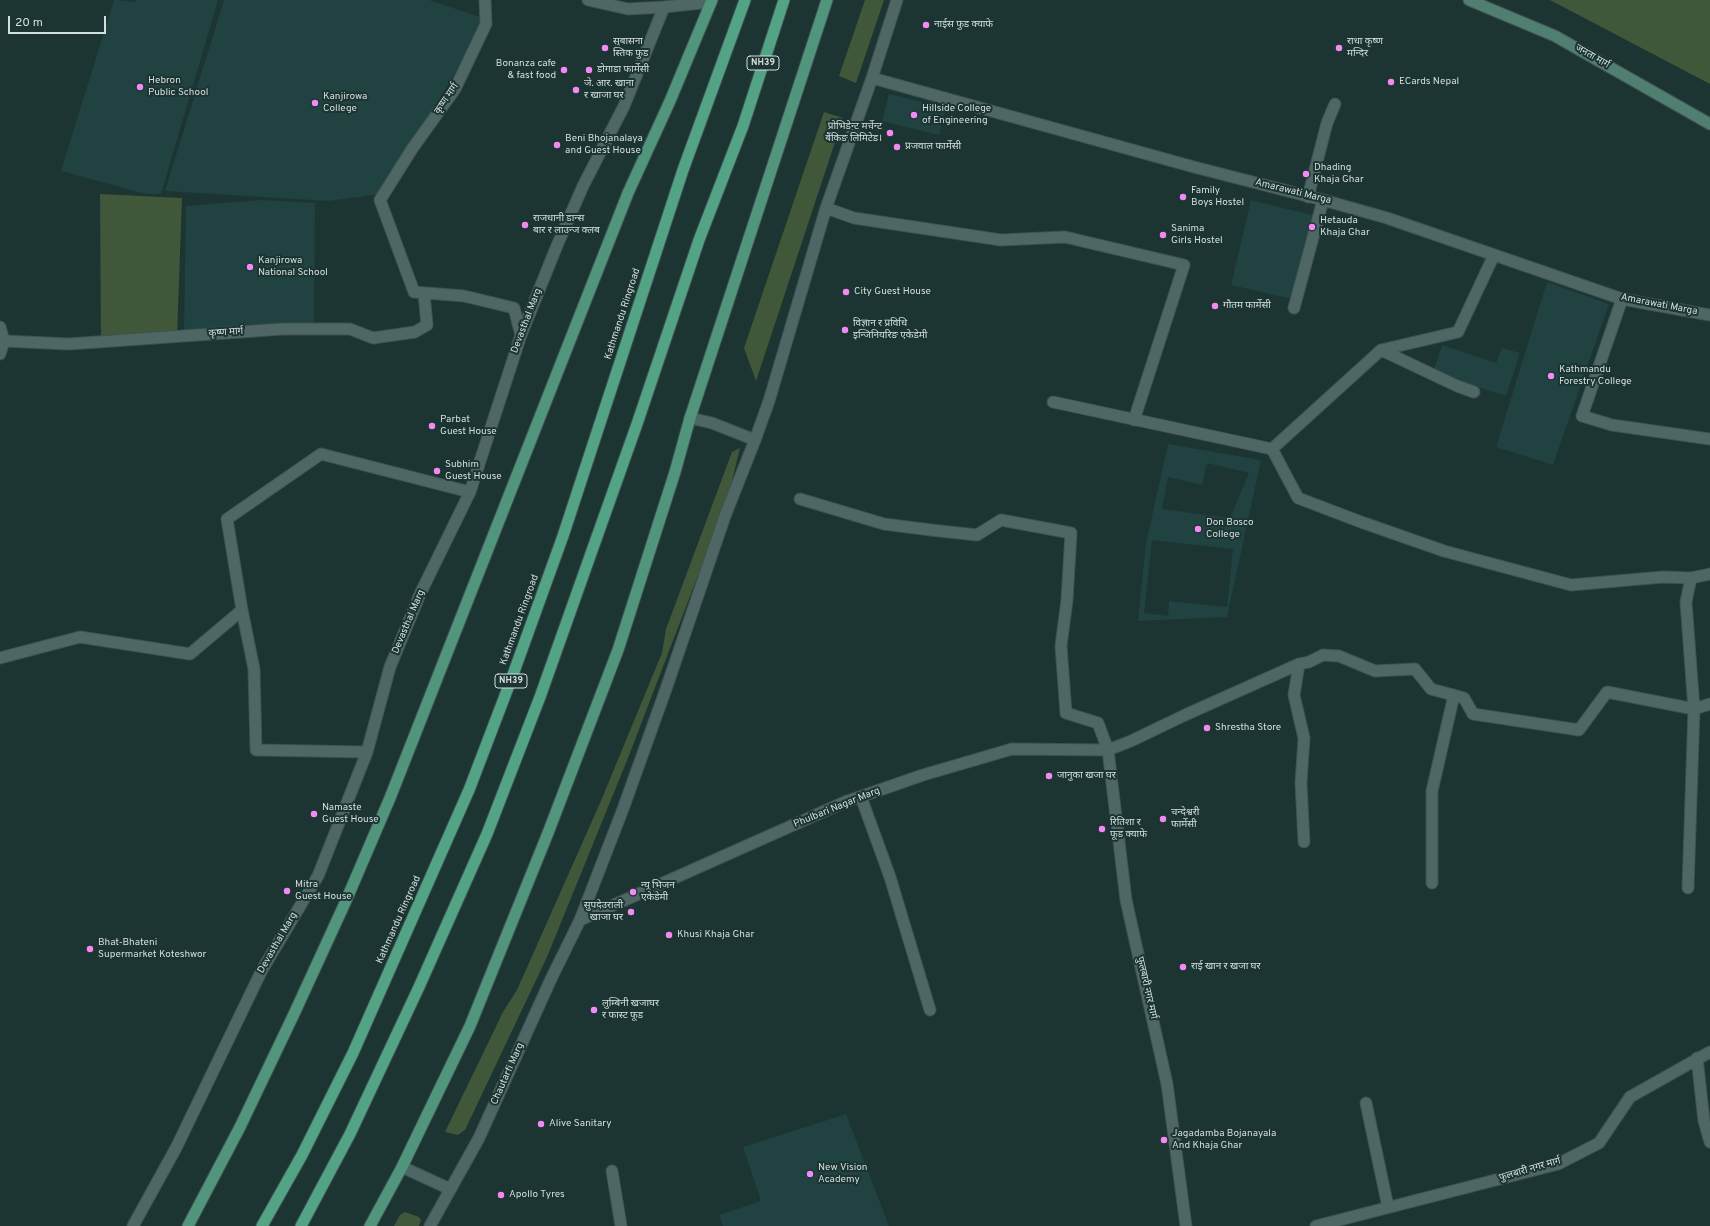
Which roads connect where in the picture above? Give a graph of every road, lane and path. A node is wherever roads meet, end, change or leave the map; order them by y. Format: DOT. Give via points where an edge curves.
graph roads {
  1 [pos="485,0"];
  2 [pos="588,0"];
  3 [pos="745,0"];
  4 [pos="784,0"];
  5 [pos="827,0"];
  6 [pos="898,0"];
  7 [pos="1469,0"];
  8 [pos="711,1"];
  9 [pos="664,7"];
  10 [pos="872,78"];
  11 [pos="1335,104"];
  12 [pos="1710,124"];
  13 [pos="1308,197"];
  14 [pos="1323,200"];
  15 [pos="826,208"];
  16 [pos="1494,255"];
  17 [pos="424,294"];
  18 [pos="1622,299"];
  19 [pos="1294,308"];
  20 [pos="1710,315"];
  21 [pos="0,327"];
  22 [pos="521,335"];
  23 [pos="4,341"];
  24 [pos="1381,350"];
  25 [pos="0,354"];
  26 [pos="1474,392"];
  27 [pos="1053,402"];
  28 [pos="690,418"];
  29 [pos="1134,420"];
  30 [pos="1710,439"];
  31 [pos="755,440"];
  32 [pos="1272,449"];
  33 [pos="470,492"];
  34 [pos="800,499"];
  35 [pos="1710,574"];
  36 [pos="1691,578"];
  37 [pos="242,610"];
  38 [pos="0,658"];
  39 [pos="1299,664"];
  40 [pos="1454,695"];
  41 [pos="1710,704"];
  42 [pos="1694,709"];
  43 [pos="1108,750"];
  44 [pos="367,752"];
  45 [pos="861,797"];
  46 [pos="1304,842"];
  47 [pos="1432,883"];
  48 [pos="1688,888"];
  49 [pos="580,920"];
  50 [pos="930,1010"];
  51 [pos="1710,1052"];
  52 [pos="1697,1058"];
  53 [pos="1366,1103"];
  54 [pos="1710,1142"];
  55 [pos="402,1167"];
  56 [pos="612,1171"];
  57 [pos="450,1189"];
  58 [pos="1388,1207"];
  59 [pos="133,1226"];
  60 [pos="188,1226"];
  61 [pos="262,1226"];
  62 [pos="301,1226"];
  63 [pos="370,1226"];
  64 [pos="430,1226"];
  65 [pos="621,1226"];
  66 [pos="1186,1226"];
  67 [pos="1316,1226"];
  1 -- 17 [label="street, कृष्ण मार्ग" via="486,24 455,89 412,149 380,200 414,292"];
  2 -- 9 [label="street" via="628,9"];
  3 -- 61 [label="highway, Kathmandu Ringroad / NH39" via="684,170 563,536 469,790 353,1053 302,1155"];
  4 -- 62 [label="highway, NH39" via="743,126 699,240 543,689 487,834 350,1134"];
  5 -- 28 [label="main road"];
  6 -- 10 [label="street, Chautarfi Marg"];
  7 -- 12 [label="main road, जनता मार्ग" via="1555,36"];
  8 -- 9 [label="street"];
  8 -- 60 [label="main road" via="670,101 628,192 363,861 240,1127"];
  9 -- 22 [label="street, Devasthal Marg" via="624,106 556,248"];
  10 -- 13 [label="street, Amarawati Marga"];
  10 -- 15 [label="street, Chautarfi Marg"];
  11 -- 13 [label="street" via="1327,123"];
  13 -- 14 [label="street, Amarawati Marga"];
  14 -- 16 [label="street, Amarawati Marga" via="1387,218"];
  14 -- 19 [label="street"];
  15 -- 29 [label="street" via="854,218 1001,240 1065,237 1184,265"];
  15 -- 31 [label="street, Chautarfi Marg"];
  16 -- 18 [label="street, Amarawati Marga"];
  16 -- 24 [label="street" via="1458,332"];
  17 -- 22 [label="street" via="464,296 514,308"];
  17 -- 23 [label="street, कृष्ण मार्ग" via="427,325 415,332 374,338 350,329 283,329 69,344"];
  18 -- 20 [label="street, Amarawati Marga"];
  18 -- 30 [label="street" via="1582,416 1612,425"];
  21 -- 23 [label="street"];
  22 -- 33 [label="street, Devasthal Marg"];
  23 -- 25 [label="street"];
  24 -- 26 [label="street"];
  24 -- 32 [label="street"];
  27 -- 29 [label="street"];
  28 -- 31 [label="street" via="712,423"];
  28 -- 55 [label="main road" via="618,650 548,833 470,1026"];
  29 -- 32 [label="street"];
  31 -- 49 [label="street, Chautarfi Marg" via="725,516 623,809"];
  32 -- 36 [label="street" via="1298,498 1444,551 1571,585 1663,577"];
  33 -- 37 [label="street" via="321,454 227,518"];
  33 -- 44 [label="street, Devasthal Marg" via="421,592 390,667"];
  34 -- 43 [label="street, फुलबारी नगर मार्ग" via="884,524 939,531 977,535 1001,520 1071,533 1061,646 1066,713 1098,723"];
  35 -- 36 [label="street"];
  36 -- 42 [label="street" via="1686,602"];
  37 -- 38 [label="street" via="190,654 80,637"];
  37 -- 44 [label="street" via="254,669 256,750"];
  39 -- 40 [label="street" via="1323,655 1339,656 1375,671 1415,668 1431,689"];
  39 -- 43 [label="street"];
  39 -- 46 [label="street" via="1294,695 1304,738 1301,783"];
  40 -- 42 [label="street" via="1464,698 1473,714 1579,730 1607,692"];
  40 -- 47 [label="street" via="1432,791"];
  41 -- 42 [label="street"];
  42 -- 48 [label="street"];
  43 -- 45 [label="street, Phulbari Nagar Marg" via="1012,749 923,775"];
  43 -- 66 [label="street, फुलबारी नगर मार्ग" via="1126,900 1167,1084"];
  44 -- 59 [label="street, Devasthal Marg" via="318,876 262,970 176,1148"];
  45 -- 49 [label="street, Phulbari Nagar Marg"];
  45 -- 50 [label="street" via="890,877"];
  49 -- 57 [label="street, Chautarfi Marg" via="550,979 479,1138"];
  51 -- 52 [label="street, फुलबारी नगर मार्ग"];
  52 -- 54 [label="street" via="1704,1121"];
  52 -- 58 [label="street, फुलबारी नगर मार्ग" via="1630,1097 1599,1143 1558,1164"];
  53 -- 58 [label="street"];
  55 -- 57 [label="street"];
  55 -- 63 [label="main road"];
  56 -- 65 [label="street"];
  57 -- 64 [label="street, Chautarfi Marg"];
  58 -- 67 [label="street, फुलबारी नगर मार्ग"];
}
